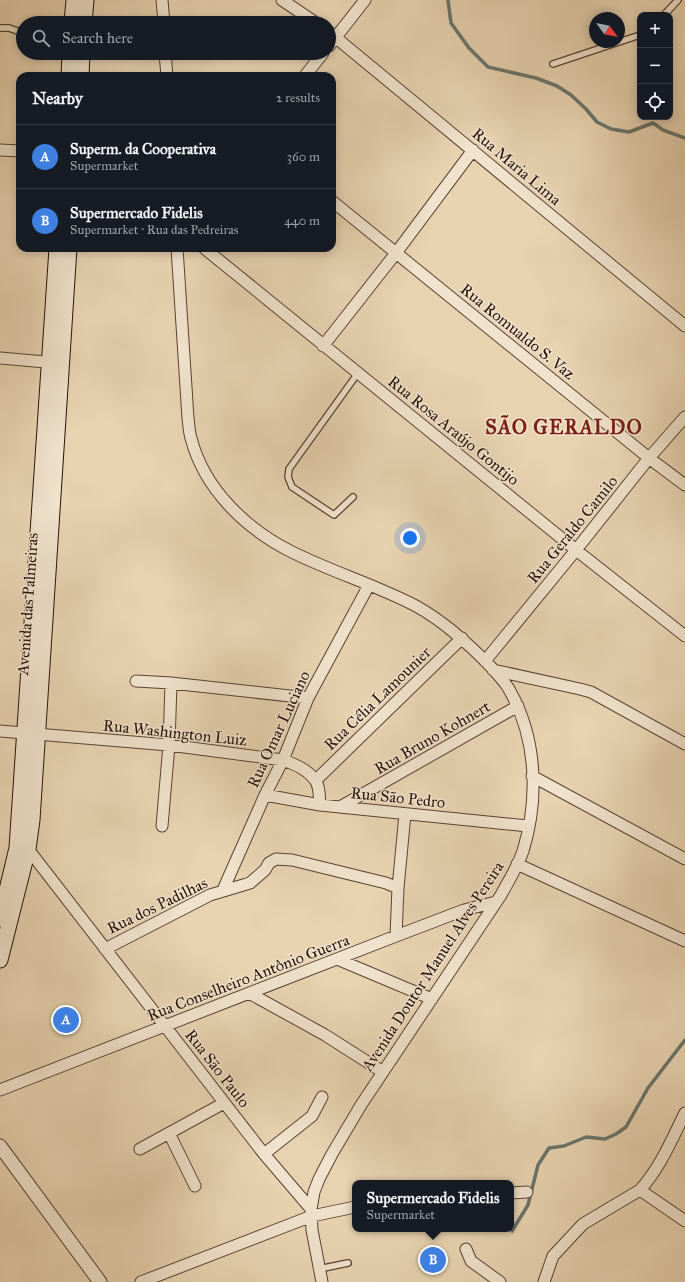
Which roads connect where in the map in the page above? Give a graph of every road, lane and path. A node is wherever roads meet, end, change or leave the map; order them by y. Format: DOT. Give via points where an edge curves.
graph roads {
  1 [pos="74,0"];
  2 [pos="86,0"];
  3 [pos="162,0"];
  4 [pos="282,0"];
  5 [pos="366,0"];
  6 [pos="678,0"];
  7 [pos="667,12"];
  8 [pos="73,16"];
  9 [pos="85,16"];
  10 [pos="163,16"];
  11 [pos="306,16"];
  12 [pos="0,28"];
  13 [pos="16,30"];
  14 [pos="336,33"];
  15 [pos="637,36"];
  16 [pos="336,42"];
  17 [pos="70,60"];
  18 [pos="82,60"];
  19 [pos="166,60"];
  20 [pos="318,60"];
  21 [pos="553,64"];
  22 [pos="69,72"];
  23 [pos="81,72"];
  24 [pos="167,72"];
  25 [pos="308,72"];
  26 [pos="0,150"];
  27 [pos="473,150"];
  28 [pos="16,151"];
  29 [pos="336,203"];
  30 [pos="57,252"];
  31 [pos="69,252"];
  32 [pos="177,252"];
  33 [pos="209,252"];
  34 [pos="396,253"];
  35 [pos="685,326"];
  36 [pos="323,346"];
  37 [pos="0,358"];
  38 [pos="56,363"];
  39 [pos="358,373"];
  40 [pos="685,417"];
  41 [pos="649,458"];
  42 [pos="685,485"];
  43 [pos="353,497"];
  44 [pos="576,550"];
  45 [pos="369,584"];
  46 [pos="685,636"];
  47 [pos="462,638"];
  48 [pos="485,661"];
  49 [pos="493,670"];
  50 [pos="136,681"];
  51 [pos="171,683"];
  52 [pos="308,698"];
  53 [pos="518,706"];
  54 [pos="0,731"];
  55 [pos="31,734"];
  56 [pos="685,744"];
  57 [pos="169,745"];
  58 [pos="283,760"];
  59 [pos="532,776"];
  60 [pos="316,780"];
  61 [pos="265,795"];
  62 [pos="320,805"];
  63 [pos="340,807"];
  64 [pos="404,814"];
  65 [pos="162,826"];
  66 [pos="528,826"];
  67 [pos="28,850"];
  68 [pos="685,859"];
  69 [pos="517,864"];
  70 [pos="6,870"];
  71 [pos="398,888"];
  72 [pos="223,890"];
  73 [pos="496,902"];
  74 [pos="0,919"];
  75 [pos="396,936"];
  76 [pos="685,941"];
  77 [pos="105,948"];
  78 [pos="0,960"];
  79 [pos="337,960"];
  80 [pos="249,994"];
  81 [pos="432,999"];
  82 [pos="165,1026"];
  83 [pos="383,1072"];
  84 [pos="0,1086"];
  85 [pos="12,1086"];
  86 [pos="0,1090"];
  87 [pos="322,1098"];
  88 [pos="224,1103"];
  89 [pos="685,1113"];
  90 [pos="169,1133"];
  91 [pos="0,1146"];
  92 [pos="140,1149"];
  93 [pos="264,1154"];
  94 [pos="195,1186"];
  95 [pos="640,1190"];
  96 [pos="527,1192"];
  97 [pos="514,1193"];
  98 [pos="352,1207"];
  99 [pos="311,1213"];
  100 [pos="685,1221"];
  101 [pos="466,1249"];
  102 [pos="348,1263"];
  103 [pos="318,1269"];
  104 [pos="100,1282"];
  105 [pos="141,1282"];
  106 [pos="322,1282"];
  107 [pos="500,1282"];
  108 [pos="544,1282"];
  1 -- 8 [label="main road"];
  2 -- 9 [label="main road"];
  3 -- 10 [label="street"];
  4 -- 11 [label="street"];
  5 -- 14 [label="street"];
  6 -- 7 [label="lane"];
  12 -- 13 [label="lane"];
  15 -- 21 [label="lane"];
  16 -- 27 [label="street, Rua Maria Lima"];
  17 -- 22 [label="main road"];
  18 -- 23 [label="main road"];
  19 -- 24 [label="street"];
  20 -- 25 [label="street"];
  26 -- 28 [label="street"];
  27 -- 34 [label="street"];
  27 -- 35 [label="street, Rua Maria Lima"];
  29 -- 34 [label="street, Rua Romualdo S. Vaz"];
  30 -- 38 [label="main road, Avenida das Palmeiras"];
  31 -- 38 [label="main road, Avenida das Palmeiras"];
  32 -- 45 [label="street, Avenida Doutor Manuel Alves Pereira" via="188,418 191,438 206,475 222,499 275,544"];
  33 -- 36 [label="street, Rua Rosa Araújo Gontijo"];
  34 -- 36 [label="street"];
  34 -- 41 [label="street, Rua Romualdo S. Vaz"];
  36 -- 39 [label="street, Rua Rosa Araújo Gontijo"];
  37 -- 38 [label="street"];
  38 -- 55 [label="main road, Avenida das Palmeiras"];
  39 -- 43 [label="lane" via="289,469 288,478 292,487 334,515"];
  39 -- 44 [label="street, Rua Rosa Araújo Gontijo"];
  40 -- 41 [label="street, Rua Geraldo Camilo"];
  41 -- 42 [label="street, Rua Romualdo S. Vaz"];
  41 -- 44 [label="street, Rua Geraldo Camilo"];
  44 -- 46 [label="street, Rua Rosa Araújo Gontijo"];
  44 -- 48 [label="street, Rua Geraldo Camilo"];
  45 -- 47 [label="street, Avenida Doutor Manuel Alves Pereira" via="434,617"];
  45 -- 52 [label="street, Rua Omar Luciano"];
  47 -- 48 [label="street, Avenida Doutor Manuel Alves Pereira"];
  47 -- 60 [label="street, Rua Célia Lamounier"];
  48 -- 49 [label="street, Avenida Doutor Manuel Alves Pereira"];
  49 -- 53 [label="street, Avenida Doutor Manuel Alves Pereira" via="510,690"];
  49 -- 56 [label="street" via="591,692"];
  50 -- 51 [label="street"];
  51 -- 52 [label="street"];
  51 -- 57 [label="street"];
  52 -- 58 [label="street, Rua Omar Luciano"];
  53 -- 59 [label="street, Avenida Doutor Manuel Alves Pereira" via="526,725 531,749"];
  53 -- 63 [label="street, Rua Bruno Kohnert"];
  54 -- 55 [label="street, Rua Washington Luiz"];
  55 -- 57 [label="street, Rua Washington Luiz"];
  55 -- 67 [label="main road, Avenida das Palmeiras" via="32,820"];
  55 -- 70 [label="main road, Avenida das Palmeiras" via="17,848"];
  57 -- 58 [label="street, Rua Washington Luiz"];
  57 -- 65 [label="street"];
  58 -- 60 [label="street, Rua Washington Luiz" via="298,765"];
  58 -- 61 [label="street, Rua Omar Luciano"];
  59 -- 66 [label="street, Avenida Doutor Manuel Alves Pereira" via="532,808"];
  59 -- 68 [label="street"];
  60 -- 62 [label="street"];
  61 -- 62 [label="street, Rua São Pedro"];
  61 -- 72 [label="street, Rua Omar Luciano"];
  62 -- 63 [label="street, Rua São Pedro"];
  63 -- 64 [label="street, Rua São Pedro"];
  64 -- 66 [label="street, Rua São Pedro"];
  64 -- 71 [label="street"];
  66 -- 69 [label="street, Avenida Doutor Manuel Alves Pereira"];
  67 -- 77 [label="street, Rua São Paulo"];
  67 -- 78 [label="main road, Avenida das Palmeiras"];
  69 -- 73 [label="street, Avenida Doutor Manuel Alves Pereira"];
  69 -- 76 [label="street"];
  70 -- 74 [label="main road, Avenida das Palmeiras"];
  71 -- 72 [label="street, Rua dos Padilhas" via="292,860 276,859 250,883"];
  71 -- 75 [label="street"];
  72 -- 77 [label="street, Rua dos Padilhas"];
  73 -- 75 [label="street, Rua Conselheiro Antônio Guerra" via="464,910"];
  73 -- 81 [label="street, Avenida Doutor Manuel Alves Pereira"];
  75 -- 79 [label="street, Rua Conselheiro Antônio Guerra"];
  77 -- 82 [label="street, Rua São Paulo"];
  79 -- 80 [label="street, Rua Conselheiro Antônio Guerra"];
  79 -- 81 [label="street"];
  80 -- 82 [label="street, Rua Conselheiro Antônio Guerra"];
  80 -- 83 [label="street" via="310,1026"];
  81 -- 83 [label="street, Avenida Doutor Manuel Alves Pereira"];
  82 -- 85 [label="street, Rua Conselheiro Antônio Guerra"];
  82 -- 88 [label="street, Rua São Paulo"];
  83 -- 99 [label="street, Avenida Doutor Manuel Alves Pereira" via="319,1179"];
  84 -- 85 [label="street"];
  85 -- 86 [label="street, Rua Conselheiro Antônio Guerra"];
  87 -- 93 [label="street" via="312,1116"];
  88 -- 90 [label="street"];
  88 -- 93 [label="street, Rua São Paulo"];
  89 -- 95 [label="street" via="667,1150"];
  90 -- 92 [label="street"];
  90 -- 94 [label="street"];
  91 -- 104 [label="street"];
  93 -- 99 [label="street, Rua São Paulo"];
  95 -- 100 [label="street"];
  95 -- 108 [label="street" via="583,1224 553,1256"];
  96 -- 97 [label="street"];
  98 -- 99 [label="street"];
  99 -- 103 [label="street, Avenida Doutor Manuel Alves Pereira"];
  99 -- 105 [label="street"];
  101 -- 107 [label="street" via="471,1261"];
  102 -- 103 [label="lane"];
  103 -- 106 [label="street, Avenida Doutor Manuel Alves Pereira"];
}
